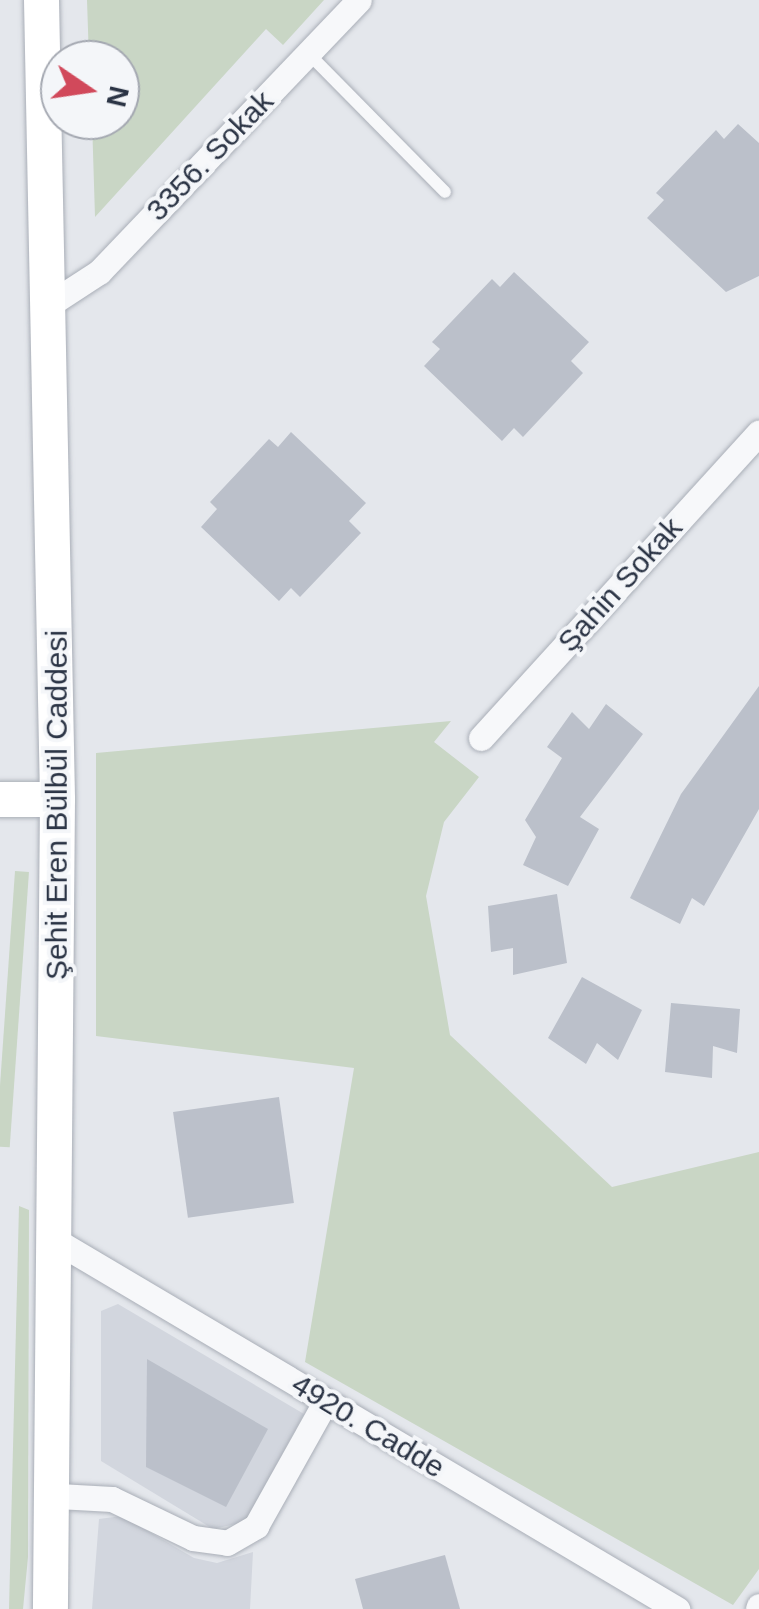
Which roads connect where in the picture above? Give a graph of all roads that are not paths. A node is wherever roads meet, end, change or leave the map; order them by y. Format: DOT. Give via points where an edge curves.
graph roads {
  1 [pos="41,0"];
  2 [pos="359,0"];
  3 [pos="308,53"];
  4 [pos="445,192"];
  5 [pos="53,302"];
  6 [pos="759,432"];
  7 [pos="481,738"];
  8 [pos="57,798"];
  9 [pos="0,800"];
  10 [pos="58,1242"];
  11 [pos="326,1401"];
  12 [pos="58,1496"];
  13 [pos="660,1605"];
  14 [pos="50,1609"];
  1 -- 5 [label="main road, Şehit Eren Bülbül Caddesi"];
  2 -- 3 [label="street, 3356. Sokak"];
  3 -- 4 [label="lane"];
  3 -- 5 [label="street, 3356. Sokak" via="99,272"];
  5 -- 8 [label="main road, Şehit Eren Bülbül Caddesi"];
  6 -- 7 [label="street, Şahin Sokak"];
  8 -- 9 [label="main road"];
  8 -- 10 [label="main road, Şehit Eren Bülbül Caddesi"];
  10 -- 11 [label="street, 4920. Cadde"];
  10 -- 12 [label="main road, Şehit Eren Bülbül Caddesi"];
  11 -- 12 [label="street" via="256,1526 227,1543 193,1538 112,1499"];
  11 -- 13 [label="street, 4920. Cadde"];
  12 -- 14 [label="main road, Şehit Eren Bülbül Caddesi"];
}
